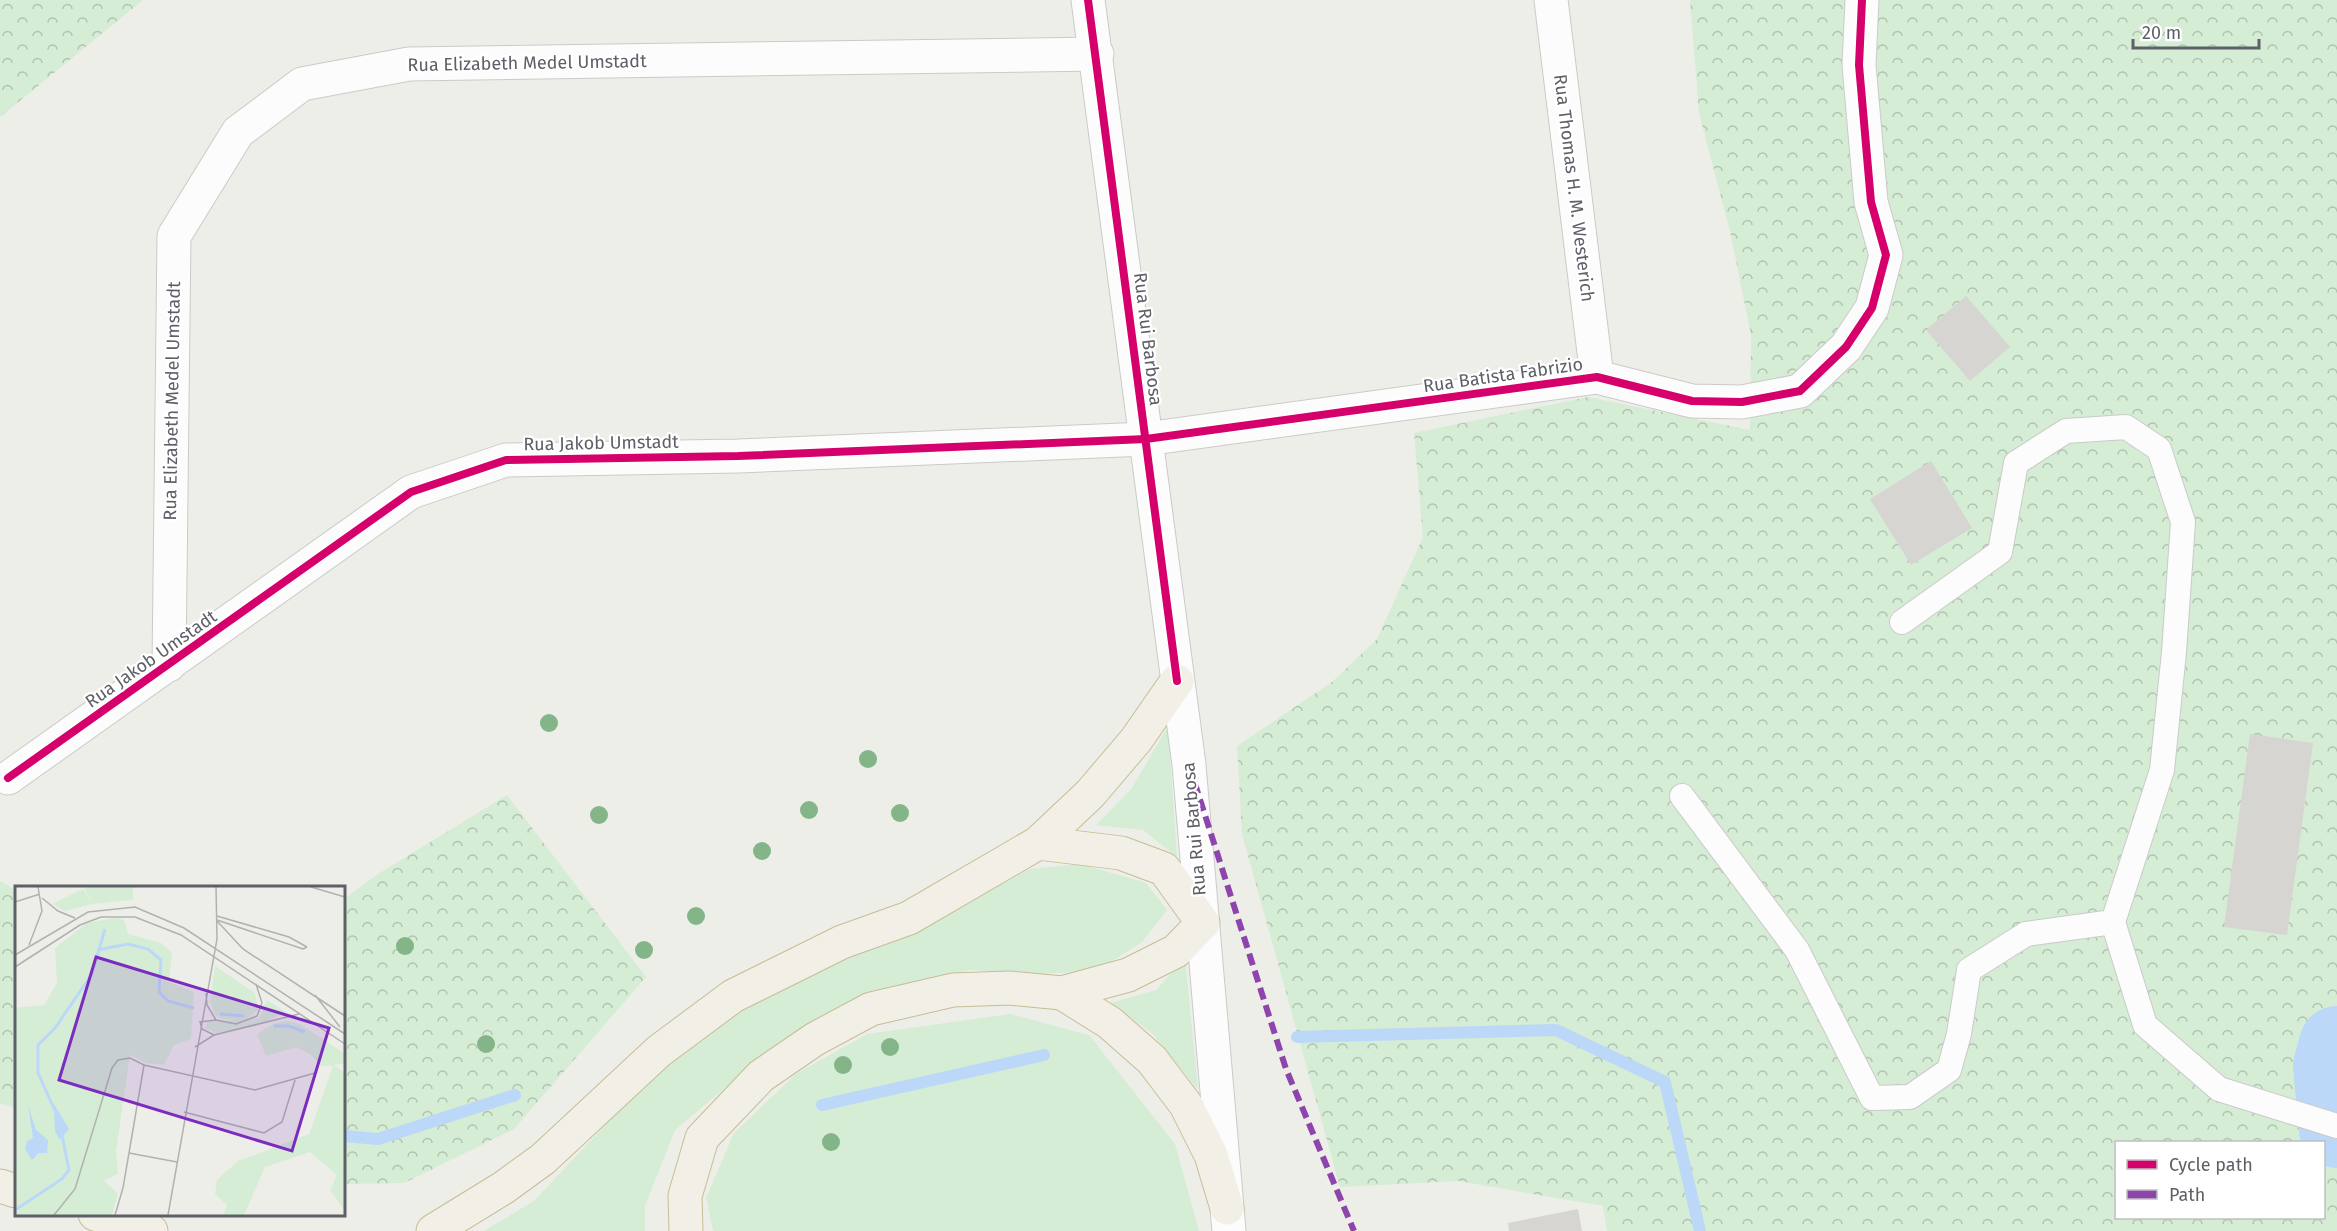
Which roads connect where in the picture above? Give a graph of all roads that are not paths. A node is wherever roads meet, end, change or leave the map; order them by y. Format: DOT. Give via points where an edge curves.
graph roads {
  1 [pos="1088,0"];
  2 [pos="1551,0"];
  3 [pos="1862,0"];
  4 [pos="1096,54"];
  5 [pos="1597,377"];
  6 [pos="1146,439"];
  7 [pos="1902,622"];
  8 [pos="169,665"];
  9 [pos="1177,681"];
  10 [pos="9,777"];
  11 [pos="1682,796"];
  12 [pos="1038,843"];
  13 [pos="2113,922"];
  14 [pos="1203,923"];
  15 [pos="1062,993"];
  16 [pos="2337,1126"];
  17 [pos="0,1186"];
  18 [pos="15,1191"];
  19 [pos="98,1216"];
  20 [pos="1228,1220"];
  21 [pos="151,1231"];
  22 [pos="433,1231"];
  23 [pos="686,1231"];
  1 -- 4 [label="street, Rua Rui Barbosa"];
  2 -- 5 [label="street, Rua Thomas H. M. Westerich"];
  3 -- 5 [label="street, Rua Batista Fabrizio" via="1859,64 1871,202 1886,255 1872,308 1846,347 1800,391 1742,402 1692,401"];
  4 -- 6 [label="street, Rua Rui Barbosa"];
  4 -- 8 [label="street, Rua Elizabeth Medel Umstadt" via="409,63 302,84 238,132 174,236"];
  5 -- 6 [label="street, Rua Batista Fabrizio"];
  6 -- 8 [label="street, Rua Jakob Umstadt" via="738,456 506,460 411,492"];
  6 -- 9 [label="street, Rua Rui Barbosa"];
  7 -- 13 [label="lane" via="2000,552 2016,464 2066,431 2126,427 2159,449 2183,522 2174,652 2162,770"];
  8 -- 10 [label="street, Rua Jakob Umstadt"];
  9 -- 12 [label="highway" via="1121,758"];
  9 -- 14 [label="street, Rua Rui Barbosa"];
  11 -- 13 [label="lane" via="1797,950 1872,1098 1910,1097 1949,1070 1969,970 2026,934"];
  12 -- 14 [label="highway" via="1121,853 1164,869"];
  12 -- 22 [label="highway" via="909,918 842,942 733,996 659,1051 543,1159"];
  13 -- 16 [label="lane" via="2145,1025 2219,1089"];
  14 -- 15 [label="highway" via="1176,951 1128,975"];
  14 -- 20 [label="street, Rua Rui Barbosa"];
  15 -- 20 [label="highway" via="1118,1030 1152,1060 1186,1105 1211,1155"];
  15 -- 23 [label="highway" via="1009,988 953,990 871,1008 815,1039 761,1076 702,1138 685,1196"];
  17 -- 18 [label="highway"];
  19 -- 21 [label="highway"];
}
